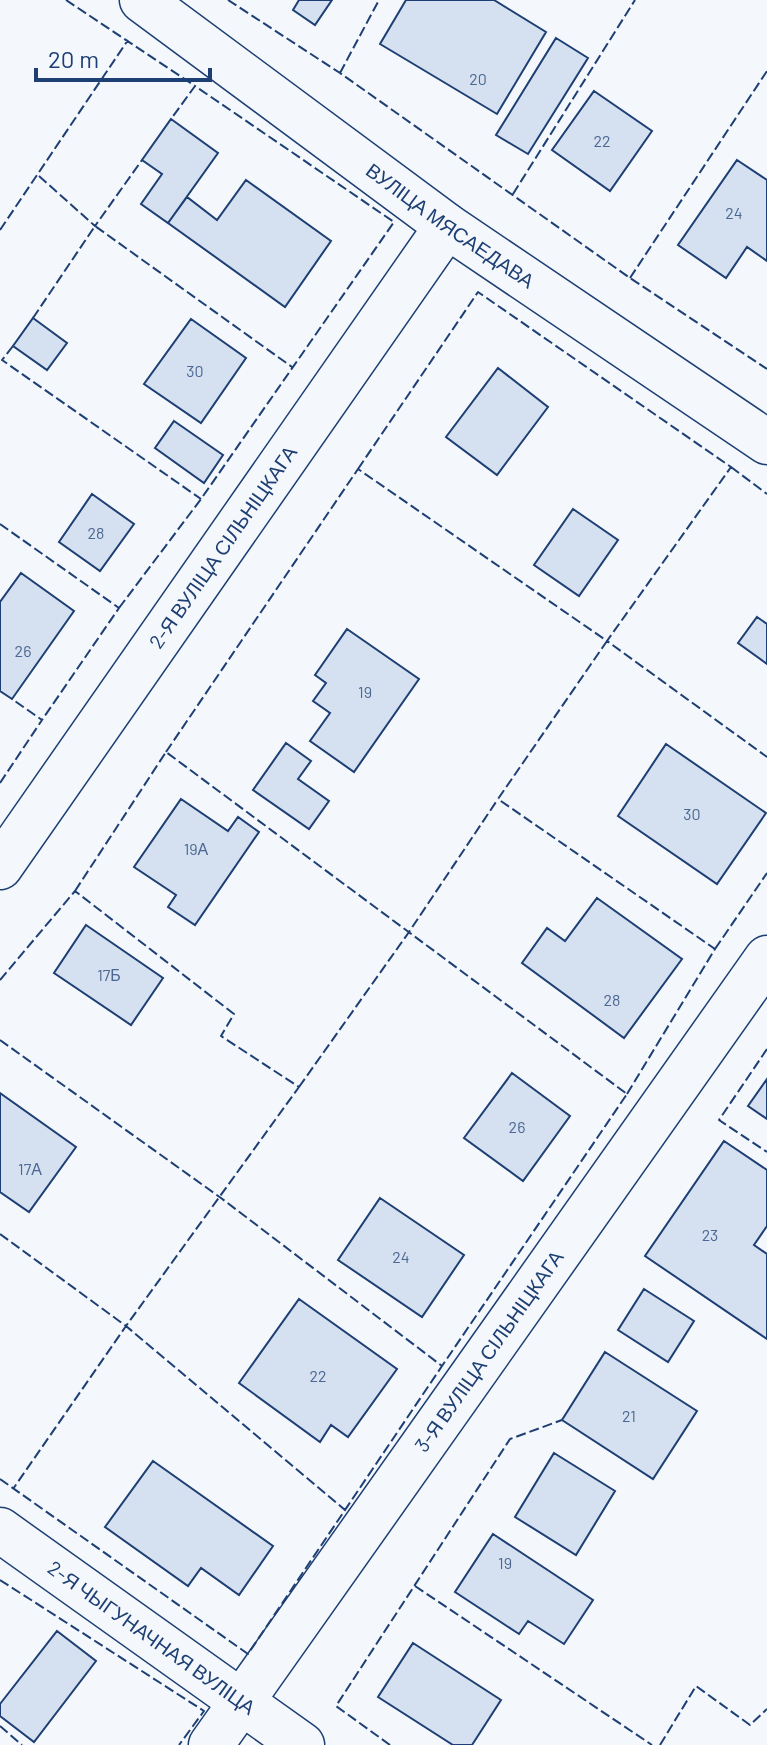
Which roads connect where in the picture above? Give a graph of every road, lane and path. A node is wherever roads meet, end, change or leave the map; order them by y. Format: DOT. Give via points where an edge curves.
graph roads {
  1 [pos="142,0"];
  2 [pos="447,226"];
  3 [pos="767,442"];
  4 [pos="0,867"];
  5 [pos="767,958"];
  6 [pos="0,1530"];
  7 [pos="243,1702"];
  8 [pos="211,1745"];
  9 [pos="302,1745"];
  1 -- 2 [label="street, ВУЛІЦА МЯСАЕДАВА"];
  2 -- 3 [label="street, ВУЛІЦА МЯСАЕДАВА"];
  2 -- 4 [label="street, 2-Я ВУЛІЦА СІЛЬНІЦКАГА"];
  5 -- 7 [label="street, 3-Я ВУЛІЦА СІЛЬНІЦКАГА"];
  6 -- 7 [label="street, 2-Я ЧЫГУНАЧНАЯ ВУЛІЦА"];
  7 -- 8 [label="street, 3-Я ВУЛІЦА СІЛЬНІЦКАГА"];
  7 -- 9 [label="street, 2-Я ЧЫГУНАЧНАЯ ВУЛІЦА"];
}
